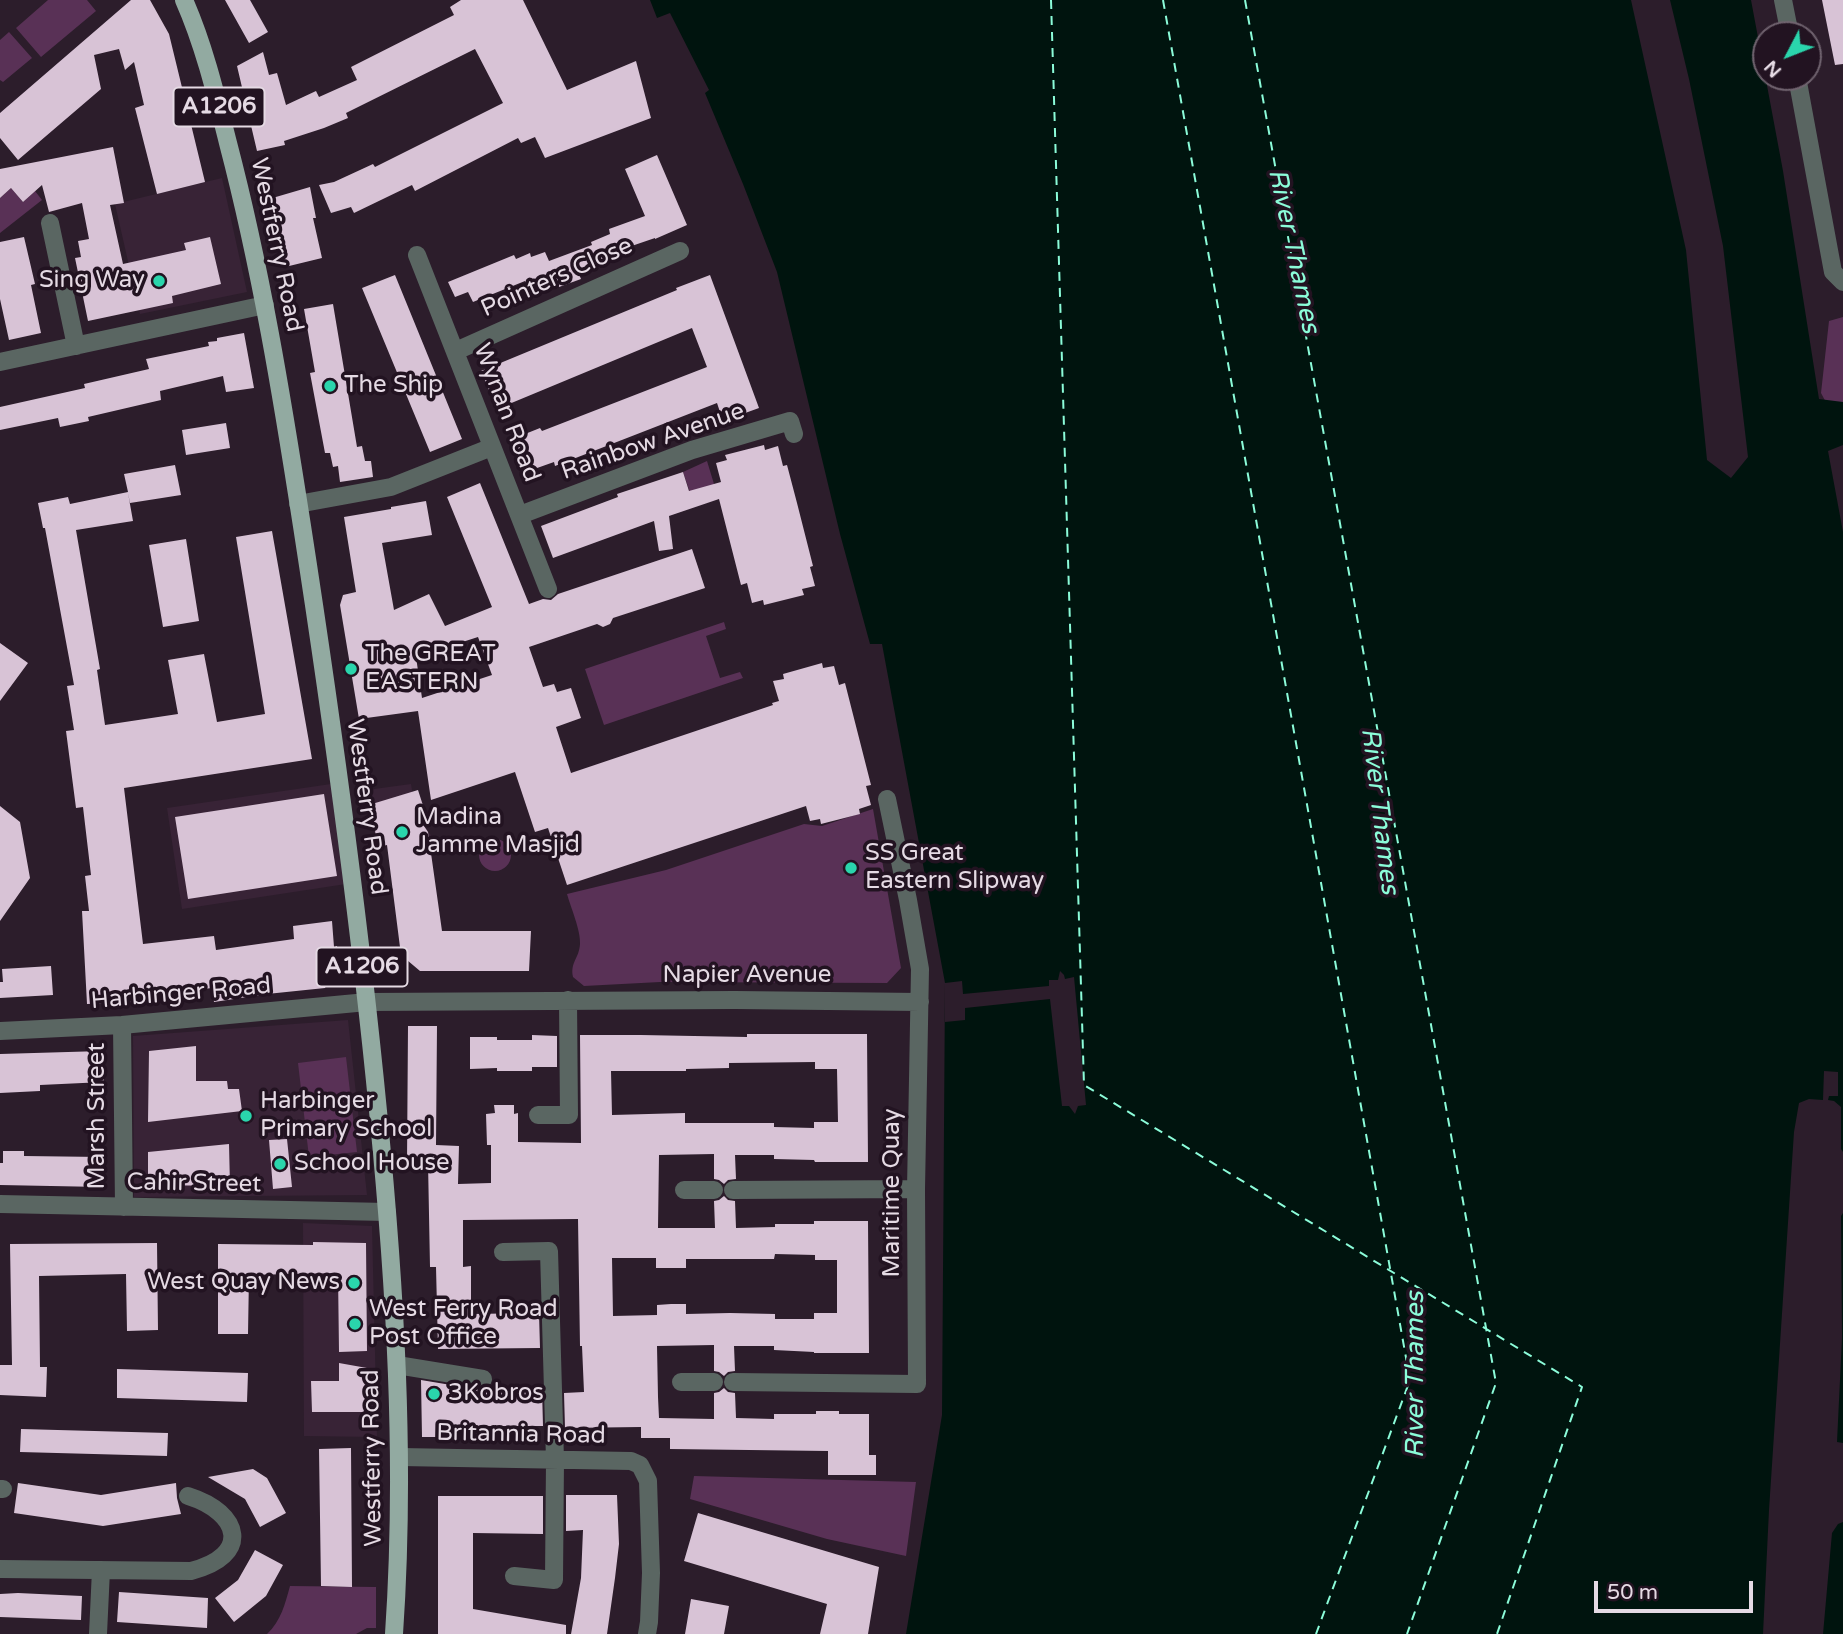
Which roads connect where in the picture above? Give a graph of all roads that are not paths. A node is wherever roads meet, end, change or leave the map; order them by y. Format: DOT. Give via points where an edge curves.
graph roads {
  1 [pos="184,0"];
  2 [pos="1783,0"];
  3 [pos="1787,21"];
  4 [pos="1800,91"];
  5 [pos="50,223"];
  6 [pos="680,251"];
  7 [pos="417,255"];
  8 [pos="1843,282"];
  9 [pos="265,305"];
  10 [pos="76,346"];
  11 [pos="456,351"];
  12 [pos="0,362"];
  13 [pos="793,434"];
  14 [pos="492,447"];
  15 [pos="298,504"];
  16 [pos="520,515"];
  17 [pos="548,589"];
  18 [pos="887,799"];
  19 [pos="568,1000"];
  20 [pos="367,1002"];
  21 [pos="920,1003"];
  22 [pos="122,1026"];
  23 [pos="0,1031"];
  24 [pos="538,1115"];
  25 [pos="916,1189"];
  26 [pos="684,1190"];
  27 [pos="714,1190"];
  28 [pos="735,1190"];
  29 [pos="0,1204"];
  30 [pos="124,1207"];
  31 [pos="387,1212"];
  32 [pos="503,1252"];
  33 [pos="397,1365"];
  34 [pos="484,1378"];
  35 [pos="681,1382"];
  36 [pos="714,1382"];
  37 [pos="736,1382"];
  38 [pos="400,1457"];
  39 [pos="555,1460"];
  40 [pos="188,1496"];
  41 [pos="0,1569"];
  42 [pos="101,1570"];
  43 [pos="514,1576"];
  44 [pos="98,1634"];
  45 [pos="394,1634"];
  46 [pos="646,1634"];
  1 -- 9 [label="main road, Westferry Road / A1206" via="220,112"];
  2 -- 3 [label="street"];
  4 -- 8 [label="street" via="1833,272"];
  5 -- 10 [label="street"];
  6 -- 11 [label="street, Pointers Close"];
  7 -- 11 [label="street, Wynan Road"];
  9 -- 10 [label="street"];
  9 -- 15 [label="main road, Westferry Road / A1206"];
  10 -- 12 [label="street"];
  11 -- 14 [label="street, Wynan Road"];
  13 -- 16 [label="street, Rainbow Avenue" via="790,421 692,450"];
  14 -- 15 [label="street" via="391,487"];
  14 -- 16 [label="street, Wynan Road"];
  15 -- 20 [label="main road, Westferry Road / A1206"];
  16 -- 17 [label="street, Wynan Road"];
  18 -- 21 [label="street" via="920,970"];
  19 -- 20 [label="street, Napier Avenue"];
  19 -- 21 [label="street, Napier Avenue"];
  19 -- 24 [label="street" via="569,1115"];
  20 -- 22 [label="street, Harbinger Road"];
  20 -- 31 [label="main road, Westferry Road / A1206"];
  21 -- 25 [label="street, Maritime Quay"];
  22 -- 23 [label="street, Harbinger Road"];
  22 -- 30 [label="street, Marsh Street"];
  25 -- 28 [label="street"];
  25 -- 37 [label="street, Maritime Quay" via="917,1384"];
  26 -- 27 [label="street"];
  29 -- 30 [label="street, Cahir Street"];
  30 -- 31 [label="street, Cahir Street"];
  31 -- 33 [label="main road, Westferry Road / A1206"];
  32 -- 39 [label="street" via="549,1251"];
  33 -- 34 [label="street"];
  33 -- 38 [label="main road, Westferry Road / A1206"];
  35 -- 36 [label="street"];
  38 -- 39 [label="street, Britannia Road"];
  38 -- 45 [label="main road, Westferry Road / A1206"];
  39 -- 43 [label="street" via="554,1580"];
  39 -- 46 [label="street, Britannia Road" via="640,1465 648,1481 651,1573"];
  40 -- 42 [label="street" via="205,1501 229,1522 233,1537 228,1552 209,1566 191,1571"];
  41 -- 42 [label="street"];
  42 -- 44 [label="street"];
}
